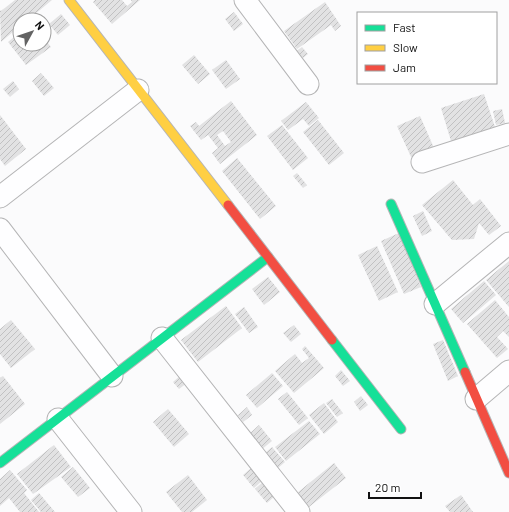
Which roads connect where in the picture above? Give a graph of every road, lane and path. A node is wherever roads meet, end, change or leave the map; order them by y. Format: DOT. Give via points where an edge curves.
graph roads {
  1 [pos="69,0"];
  2 [pos="245,0"];
  3 [pos="308,84"];
  4 [pos="138,90"];
  5 [pos="509,134"];
  6 [pos="422,162"];
  7 [pos="2,190"];
  8 [pos="391,204"];
  9 [pos="0,229"];
  10 [pos="509,243"];
  11 [pos="268,257"];
  12 [pos="435,304"];
  13 [pos="162,338"];
  14 [pos="509,370"];
  15 [pos="112,376"];
  16 [pos="476,399"];
  17 [pos="58,419"];
  18 [pos="401,429"];
  19 [pos="0,463"];
  20 [pos="509,473"];
  21 [pos="131,512"];
  22 [pos="299,512"];
  1 -- 4 [label="street"];
  2 -- 3 [label="street"];
  4 -- 7 [label="street"];
  4 -- 11 [label="street"];
  5 -- 6 [label="street"];
  8 -- 12 [label="street"];
  9 -- 15 [label="street"];
  10 -- 12 [label="street"];
  11 -- 13 [label="street"];
  11 -- 18 [label="street"];
  12 -- 16 [label="street"];
  13 -- 15 [label="street"];
  13 -- 22 [label="street"];
  14 -- 16 [label="street"];
  15 -- 17 [label="street"];
  16 -- 20 [label="street"];
  17 -- 19 [label="street"];
  17 -- 21 [label="street"];
}
